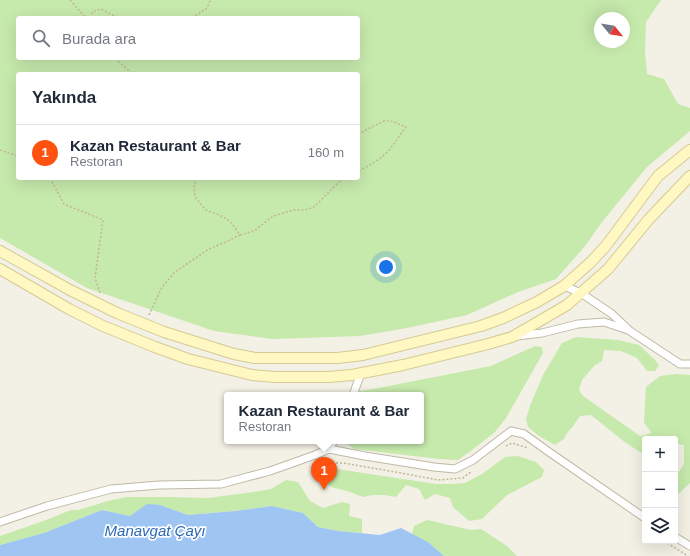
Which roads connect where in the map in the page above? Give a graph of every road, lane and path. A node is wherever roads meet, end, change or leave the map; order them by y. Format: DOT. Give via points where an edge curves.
graph roads {
  1 [pos="70,0"];
  2 [pos="208,0"];
  3 [pos="84,16"];
  4 [pos="91,16"];
  5 [pos="114,16"];
  6 [pos="195,16"];
  7 [pos="118,60"];
  8 [pos="131,72"];
  9 [pos="360,133"];
  10 [pos="0,150"];
  11 [pos="690,150"];
  12 [pos="16,155"];
  13 [pos="360,170"];
  14 [pos="51,180"];
  15 [pos="196,180"];
  16 [pos="342,180"];
  17 [pos="688,180"];
  18 [pos="240,235"];
  19 [pos="0,251"];
  20 [pos="0,268"];
  21 [pos="564,286"];
  22 [pos="581,293"];
  23 [pos="104,306"];
  24 [pos="145,324"];
  25 [pos="630,331"];
  26 [pos="512,337"];
  27 [pos="690,364"];
  28 [pos="361,373"];
  29 [pos="354,392"];
  30 [pos="332,444"];
  31 [pos="506,446"];
  32 [pos="529,448"];
  33 [pos="329,449"];
  34 [pos="319,463"];
  35 [pos="475,468"];
  36 [pos="642,516"];
  37 [pos="0,522"];
  38 [pos="678,539"];
  39 [pos="669,544"];
  40 [pos="690,546"];
  41 [pos="688,556"];
  1 -- 3 [label="path"];
  2 -- 6 [label="path" via="210,1 207,8"];
  4 -- 5 [label="path" via="92,12 101,9"];
  7 -- 8 [label="path"];
  9 -- 13 [label="path" via="386,120 406,127 393,146 374,163"];
  10 -- 12 [label="path"];
  11 -- 21 [label="main road" via="658,176 605,247"];
  14 -- 23 [label="path" via="64,204 103,220 95,278"];
  15 -- 18 [label="path" via="195,197 206,210 227,219"];
  16 -- 18 [label="path" via="314,207 273,216 254,231"];
  17 -- 22 [label="main road" via="649,219 608,269"];
  18 -- 24 [label="path" via="208,249 176,272 162,287"];
  19 -- 23 [label="main road"];
  20 -- 28 [label="main road" via="103,326 188,359 275,378 328,377"];
  21 -- 22 [label="street"];
  21 -- 24 [label="main road" via="537,302 481,326 363,355 337,358 255,358 234,354"];
  22 -- 25 [label="street" via="612,314"];
  22 -- 26 [label="main road" via="567,305"];
  23 -- 24 [label="main road"];
  25 -- 26 [label="street" via="604,322 578,324"];
  25 -- 27 [label="street" via="680,364"];
  26 -- 28 [label="main road" via="403,366"];
  28 -- 29 [label="street"];
  30 -- 33 [label="street"];
  31 -- 32 [label="path" via="512,443"];
  33 -- 36 [label="street" via="455,469 473,460 511,431 524,434"];
  33 -- 37 [label="street" via="270,471 221,484 111,488"];
  34 -- 35 [label="path" via="343,463 438,480 463,478"];
  38 -- 40 [label="street"];
  39 -- 41 [label="path"];
}
